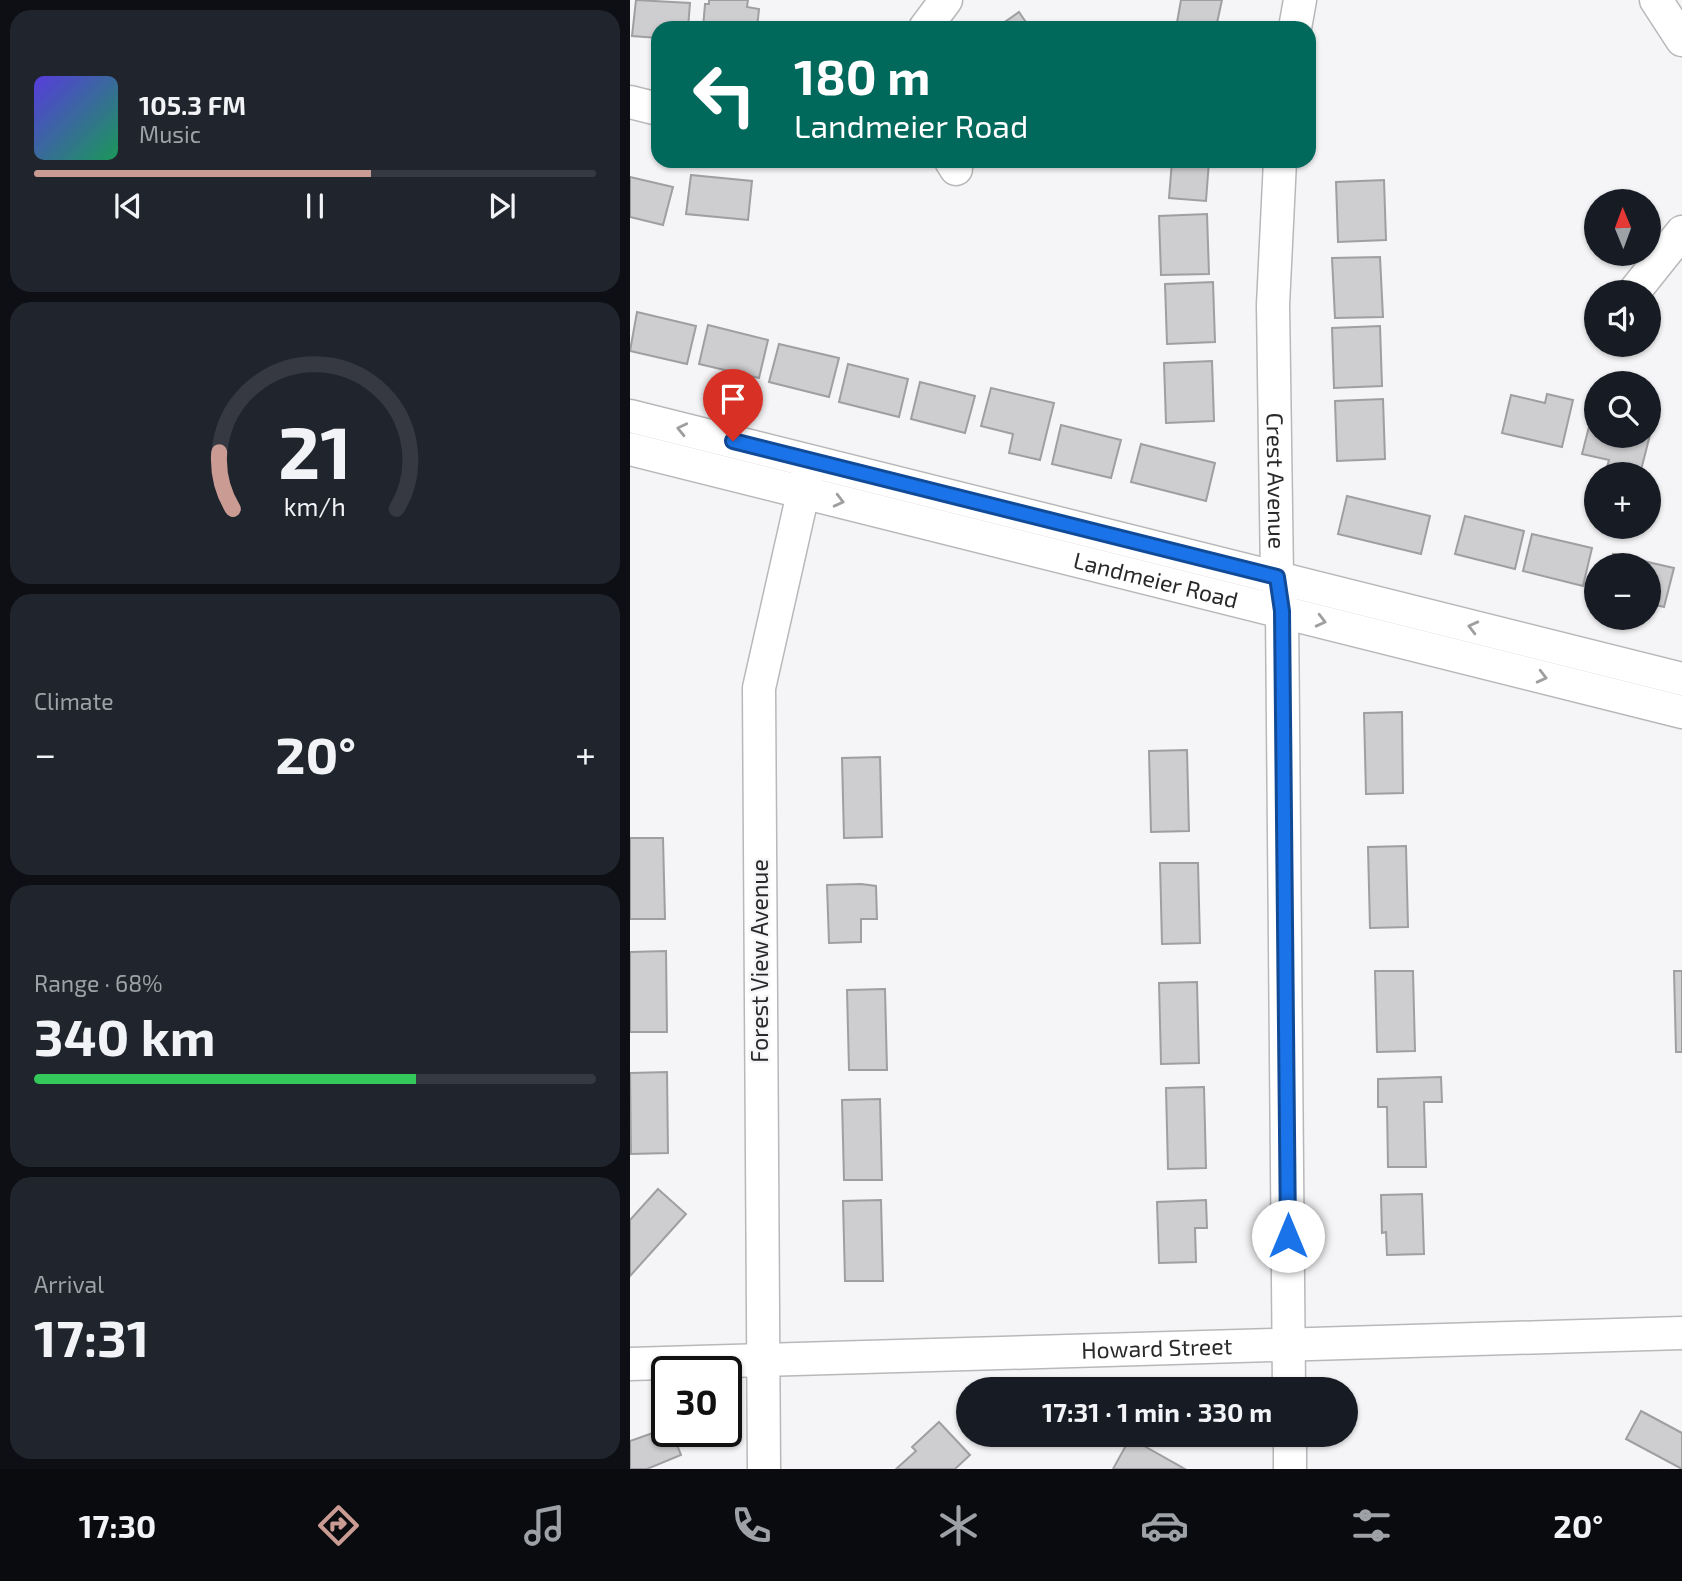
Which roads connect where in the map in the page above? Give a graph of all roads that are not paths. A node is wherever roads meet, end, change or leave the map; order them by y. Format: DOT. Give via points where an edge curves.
graph roads {
  1 [pos="946,0"];
  2 [pos="1300,0"];
  3 [pos="1656,0"];
  4 [pos="930,21"];
  5 [pos="1296,21"];
  6 [pos="1682,40"];
  7 [pos="630,102"];
  8 [pos="651,107"];
  9 [pos="1280,168"];
  10 [pos="1682,232"];
  11 [pos="1644,280"];
  12 [pos="630,416"];
  13 [pos="630,449"];
  14 [pos="810,459"];
  15 [pos="803,492"];
  16 [pos="1277,577"];
  17 [pos="1282,611"];
  18 [pos="1682,679"];
  19 [pos="1682,712"];
  20 [pos="1682,1334"];
  21 [pos="1289,1345"];
  22 [pos="762,1360"];
  23 [pos="630,1364"];
  24 [pos="1289,1377"];
  25 [pos="1290,1447"];
  26 [pos="764,1469"];
  27 [pos="1290,1469"];
  1 -- 4 [label="street"];
  2 -- 5 [label="street"];
  3 -- 6 [label="street"];
  7 -- 8 [label="street"];
  9 -- 16 [label="street, Crest Avenue" via="1273,305"];
  10 -- 11 [label="street"];
  14 -- 12 [label="street, Landmeier Road, one-way"];
  13 -- 15 [label="street, Landmeier Road"];
  14 -- 15 [label="street, Forest View Avenue"];
  14 -- 16 [label="street, Landmeier Road"];
  15 -- 17 [label="street, Landmeier Road, one-way"];
  15 -- 22 [label="street, Forest View Avenue" via="759,688"];
  16 -- 17 [label="street, Crest Avenue"];
  18 -- 16 [label="street, Landmeier Road, one-way"];
  17 -- 19 [label="street, Landmeier Road, one-way"];
  17 -- 21 [label="street, Crest Avenue"];
  20 -- 21 [label="street, Howard Street"];
  21 -- 22 [label="street, Howard Street"];
  21 -- 24 [label="street, Crest Avenue"];
  22 -- 23 [label="street, Howard Street"];
  22 -- 26 [label="street, Forest View Avenue"];
  25 -- 27 [label="street"];
}
